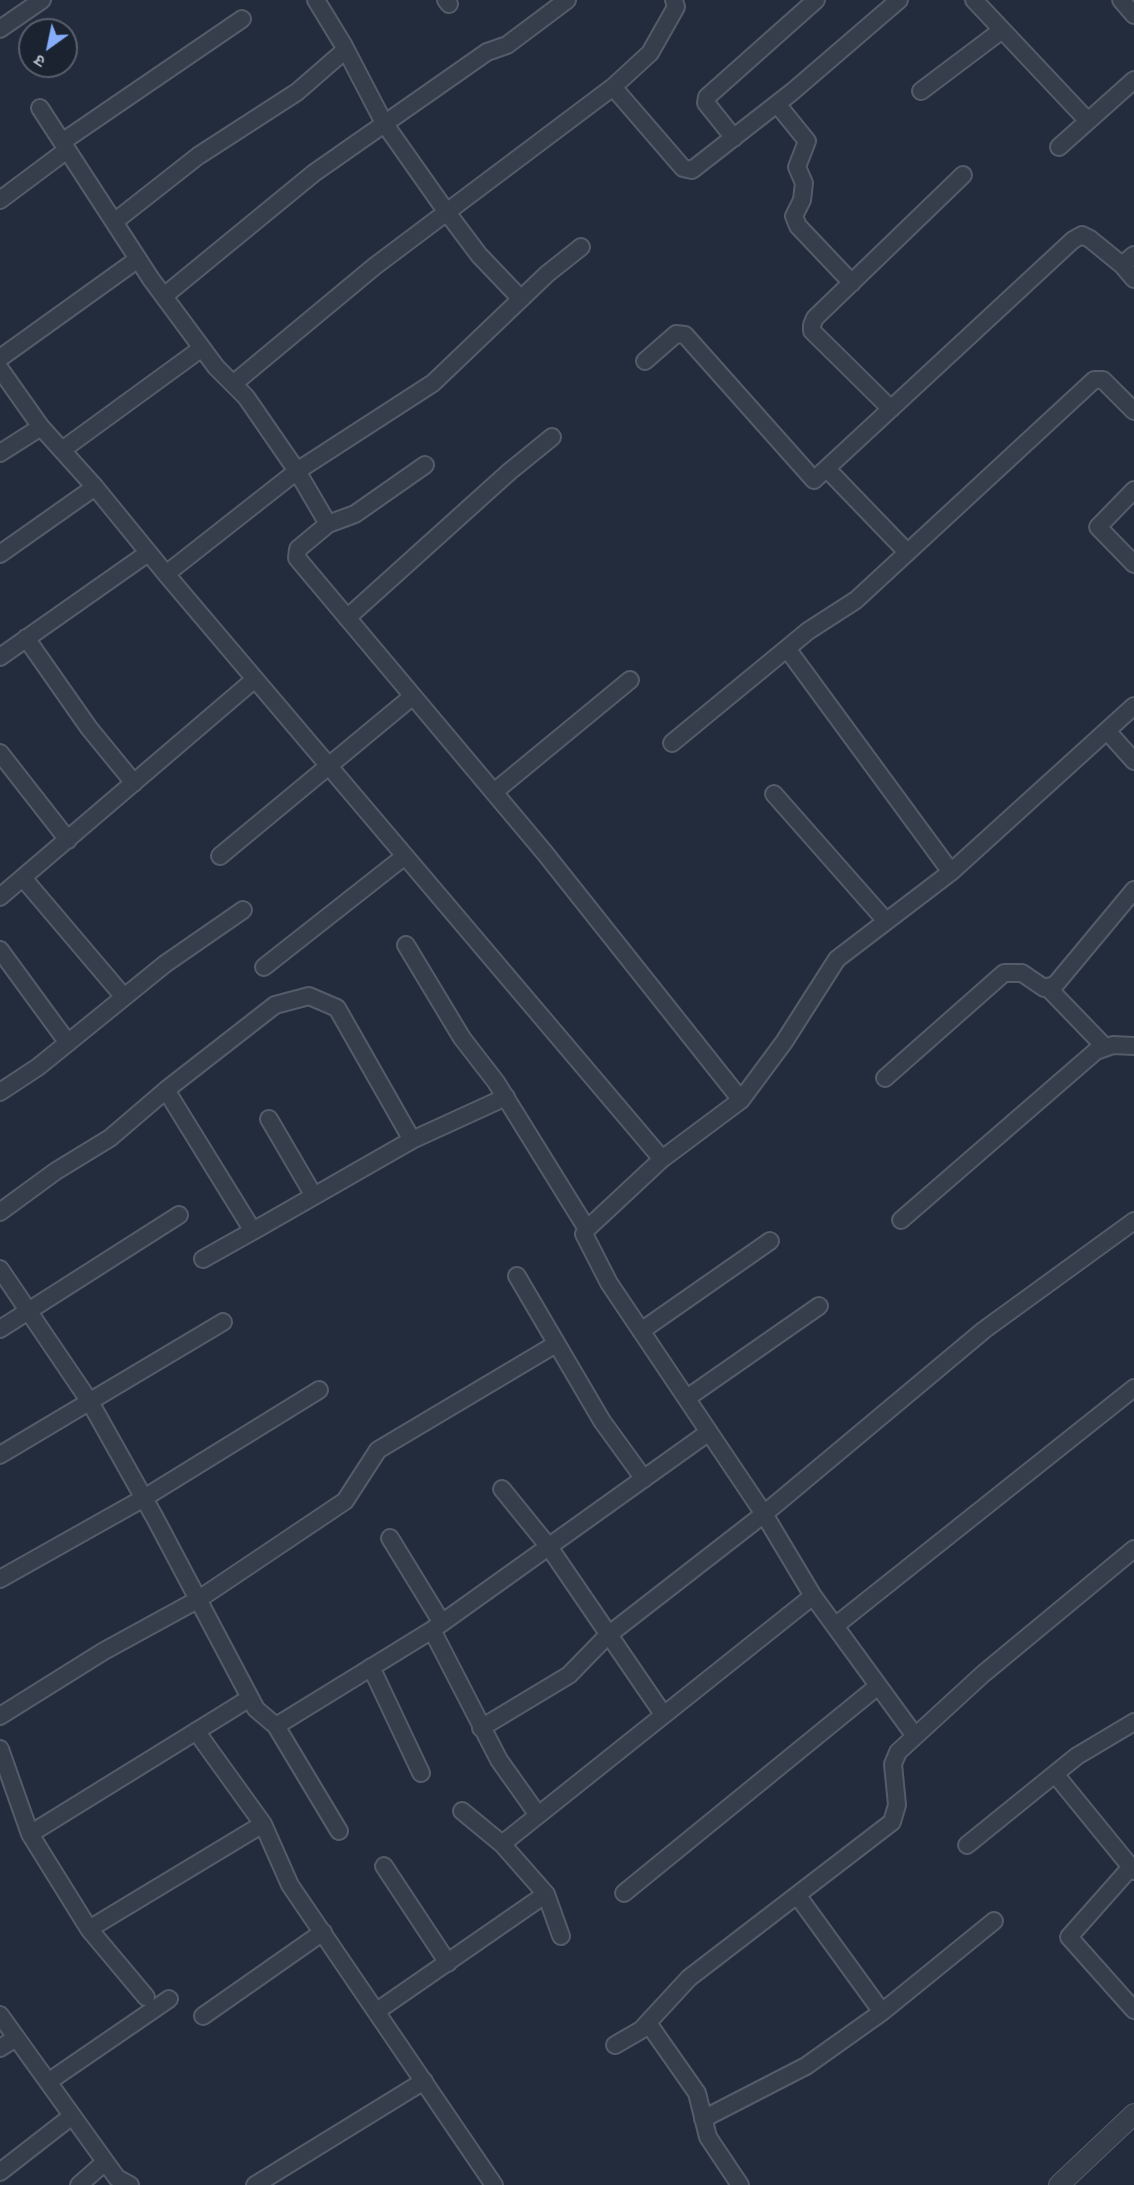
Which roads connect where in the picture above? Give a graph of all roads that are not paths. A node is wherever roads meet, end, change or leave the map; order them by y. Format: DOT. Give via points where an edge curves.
graph roads {
  1 [pos="42,0"];
  2 [pos="316,0"];
  3 [pos="566,0"];
  4 [pos="674,0"];
  5 [pos="816,0"];
  6 [pos="899,0"];
  7 [pos="974,0"];
  8 [pos="1121,0"];
  9 [pos="1134,15"];
  10 [pos="242,20"];
  11 [pos="0,28"];
  12 [pos="1002,30"];
  13 [pos="345,48"];
  14 [pos="1134,80"];
  15 [pos="613,87"];
  16 [pos="921,91"];
  17 [pos="777,104"];
  18 [pos="40,108"];
  19 [pos="1088,121"];
  20 [pos="384,123"];
  21 [pos="734,138"];
  22 [pos="64,146"];
  23 [pos="1059,147"];
  24 [pos="963,175"];
  25 [pos="0,200"];
  26 [pos="446,211"];
  27 [pos="114,222"];
  28 [pos="581,247"];
  29 [pos="138,259"];
  30 [pos="1128,260"];
  31 [pos="1134,279"];
  32 [pos="852,283"];
  33 [pos="164,296"];
  34 [pos="521,299"];
  35 [pos="202,348"];
  36 [pos="0,358"];
  37 [pos="645,361"];
  38 [pos="0,369"];
  39 [pos="233,384"];
  40 [pos="891,410"];
  41 [pos="1134,411"];
  42 [pos="41,427"];
  43 [pos="552,437"];
  44 [pos="62,450"];
  45 [pos="0,453"];
  46 [pos="425,465"];
  47 [pos="827,469"];
  48 [pos="297,471"];
  49 [pos="95,487"];
  50 [pos="1134,490"];
  51 [pos="328,524"];
  52 [pos="907,552"];
  53 [pos="148,553"];
  54 [pos="0,554"];
  55 [pos="1134,564"];
  56 [pos="166,574"];
  57 [pos="347,618"];
  58 [pos="26,638"];
  59 [pos="785,650"];
  60 [pos="0,657"];
  61 [pos="255,679"];
  62 [pos="630,680"];
  63 [pos="412,696"];
  64 [pos="1134,706"];
  65 [pos="1108,732"];
  66 [pos="672,743"];
  67 [pos="0,753"];
  68 [pos="1134,761"];
  69 [pos="329,767"];
  70 [pos="134,783"];
  71 [pos="494,792"];
  72 [pos="774,794"];
  73 [pos="68,840"];
  74 [pos="220,856"];
  75 [pos="405,856"];
  76 [pos="951,872"];
  77 [pos="23,878"];
  78 [pos="1134,890"];
  79 [pos="0,897"];
  80 [pos="243,910"];
  81 [pos="886,921"];
  82 [pos="406,945"];
  83 [pos="0,950"];
  84 [pos="264,967"];
  85 [pos="1049,989"];
  86 [pos="124,998"];
  87 [pos="68,1043"];
  88 [pos="1134,1046"];
  89 [pos="1105,1047"];
  90 [pos="885,1078"];
  91 [pos="166,1090"];
  92 [pos="0,1092"];
  93 [pos="506,1097"];
  94 [pos="741,1100"];
  95 [pos="269,1119"];
  96 [pos="412,1140"];
  97 [pos="662,1159"];
  98 [pos="314,1196"];
  99 [pos="0,1212"];
  100 [pos="179,1215"];
  101 [pos="902,1220"];
  102 [pos="1134,1221"];
  103 [pos="587,1229"];
  104 [pos="253,1231"];
  105 [pos="770,1241"];
  106 [pos="203,1259"];
  107 [pos="0,1269"];
  108 [pos="517,1276"];
  109 [pos="819,1306"];
  110 [pos="29,1312"];
  111 [pos="223,1322"];
  112 [pos="0,1329"];
  113 [pos="641,1331"];
  114 [pos="556,1344"];
  115 [pos="1134,1388"];
  116 [pos="319,1390"];
  117 [pos="687,1398"];
  118 [pos="90,1402"];
  119 [pos="709,1432"];
  120 [pos="0,1455"];
  121 [pos="644,1479"];
  122 [pos="502,1489"];
  123 [pos="144,1498"];
  124 [pos="764,1514"];
  125 [pos="390,1538"];
  126 [pos="549,1547"];
  127 [pos="1134,1548"];
  128 [pos="0,1579"];
  129 [pos="813,1596"];
  130 [pos="198,1599"];
  131 [pos="437,1626"];
  132 [pos="835,1626"];
  133 [pos="607,1636"];
  134 [pos="371,1667"];
  135 [pos="878,1686"];
  136 [pos="250,1698"];
  137 [pos="663,1714"];
  138 [pos="0,1716"];
  139 [pos="1134,1722"];
  140 [pos="276,1726"];
  141 [pos="481,1728"];
  142 [pos="196,1731"];
  143 [pos="915,1736"];
  144 [pos="0,1749"];
  145 [pos="421,1773"];
  146 [pos="1055,1774"];
  147 [pos="462,1811"];
  148 [pos="538,1815"];
  149 [pos="263,1824"];
  150 [pos="339,1831"];
  151 [pos="30,1834"];
  152 [pos="502,1844"];
  153 [pos="967,1845"];
  154 [pos="384,1866"];
  155 [pos="1133,1869"];
  156 [pos="624,1893"];
  157 [pos="546,1894"];
  158 [pos="797,1895"];
  159 [pos="994,1921"];
  160 [pos="89,1929"];
  161 [pos="322,1932"];
  162 [pos="561,1936"];
  163 [pos="448,1963"];
  164 [pos="146,1997"];
  165 [pos="169,1999"];
  166 [pos="1134,2010"];
  167 [pos="377,2011"];
  168 [pos="882,2012"];
  169 [pos="0,2015"];
  170 [pos="203,2016"];
  171 [pos="648,2023"];
  172 [pos="16,2038"];
  173 [pos="615,2045"];
  174 [pos="0,2048"];
  175 [pos="424,2081"];
  176 [pos="48,2082"];
  177 [pos="1134,2114"];
  178 [pos="72,2116"];
  179 [pos="703,2119"];
  180 [pos="105,2162"];
  181 [pos="0,2172"];
  182 [pos="489,2183"];
  183 [pos="79,2185"];
  184 [pos="130,2185"];
  185 [pos="255,2185"];
  186 [pos="740,2185"];
  187 [pos="1059,2185"];
  1 -- 11 [label="street"];
  2 -- 13 [label="street"];
  3 -- 20 [label="street" via="507,45 487,52"];
  4 -- 15 [label="street" via="676,7 650,53"];
  5 -- 21 [label="street" via="707,97 706,103"];
  6 -- 17 [label="street"];
  7 -- 12 [label="street"];
  8 -- 9 [label="street"];
  10 -- 22 [label="street"];
  12 -- 16 [label="street"];
  12 -- 19 [label="street"];
  13 -- 20 [label="street"];
  13 -- 27 [label="street" via="297,92 198,156"];
  14 -- 19 [label="street"];
  15 -- 21 [label="street" via="683,168 692,170"];
  15 -- 26 [label="street"];
  17 -- 21 [label="street"];
  17 -- 32 [label="street" via="807,141 797,167 804,183 802,200 794,216 798,226"];
  18 -- 22 [label="street"];
  19 -- 23 [label="street"];
  20 -- 26 [label="street"];
  20 -- 33 [label="street" via="314,173"];
  22 -- 25 [label="street"];
  22 -- 27 [label="street"];
  24 -- 32 [label="street"];
  26 -- 34 [label="street" via="479,255"];
  26 -- 39 [label="street"];
  27 -- 29 [label="street"];
  28 -- 34 [label="street"];
  29 -- 33 [label="street"];
  29 -- 36 [label="street"];
  30 -- 31 [label="street"];
  30 -- 40 [label="street" via="1082,235 1072,240"];
  32 -- 40 [label="street" via="815,318 812,331"];
  33 -- 35 [label="street"];
  34 -- 48 [label="street" via="433,384"];
  35 -- 39 [label="street"];
  35 -- 44 [label="street"];
  37 -- 47 [label="street" via="676,334 685,335 811,480"];
  38 -- 42 [label="street"];
  39 -- 48 [label="street"];
  40 -- 47 [label="street"];
  41 -- 52 [label="street" via="1103,380 1094,380"];
  42 -- 44 [label="street"];
  42 -- 45 [label="street"];
  43 -- 57 [label="street"];
  44 -- 49 [label="street"];
  46 -- 51 [label="street" via="355,514"];
  47 -- 52 [label="street"];
  48 -- 51 [label="street"];
  48 -- 56 [label="street"];
  49 -- 53 [label="street"];
  49 -- 54 [label="street"];
  50 -- 55 [label="street" via="1098,527"];
  51 -- 57 [label="street" via="298,549 297,558"];
  52 -- 59 [label="street" via="856,600"];
  53 -- 56 [label="street"];
  53 -- 58 [label="street"];
  56 -- 61 [label="street"];
  57 -- 63 [label="street"];
  58 -- 60 [label="street"];
  58 -- 70 [label="street" via="89,728"];
  59 -- 66 [label="street"];
  59 -- 76 [label="street"];
  61 -- 69 [label="street"];
  61 -- 70 [label="street"];
  62 -- 71 [label="street"];
  63 -- 69 [label="street"];
  63 -- 71 [label="street"];
  64 -- 65 [label="street"];
  65 -- 68 [label="street"];
  65 -- 76 [label="street"];
  67 -- 73 [label="street"];
  69 -- 74 [label="street"];
  69 -- 75 [label="street"];
  70 -- 73 [label="street"];
  71 -- 94 [label="street"];
  72 -- 81 [label="street"];
  73 -- 77 [label="street"];
  75 -- 84 [label="street"];
  75 -- 97 [label="street"];
  76 -- 81 [label="street"];
  77 -- 79 [label="street"];
  77 -- 86 [label="street"];
  78 -- 85 [label="street"];
  80 -- 86 [label="street"];
  81 -- 94 [label="street" via="837,959"];
  82 -- 93 [label="street" via="462,1038"];
  83 -- 87 [label="street"];
  85 -- 89 [label="street"];
  85 -- 90 [label="street" via="1022,973 1005,973"];
  86 -- 87 [label="street"];
  87 -- 92 [label="street"];
  88 -- 89 [label="street"];
  89 -- 101 [label="street"];
  91 -- 96 [label="street" via="275,1005 309,996 337,1008"];
  91 -- 99 [label="street" via="110,1138"];
  91 -- 104 [label="street"];
  93 -- 96 [label="street"];
  93 -- 103 [label="street"];
  94 -- 97 [label="street"];
  95 -- 98 [label="street"];
  96 -- 98 [label="street"];
  97 -- 103 [label="street"];
  98 -- 104 [label="street"];
  100 -- 110 [label="street"];
  102 -- 124 [label="street" via="984,1330"];
  103 -- 113 [label="street" via="584,1234 588,1245"];
  104 -- 106 [label="street"];
  105 -- 113 [label="street"];
  107 -- 110 [label="street"];
  108 -- 114 [label="street"];
  109 -- 117 [label="street"];
  110 -- 112 [label="street"];
  110 -- 118 [label="street"];
  111 -- 118 [label="street"];
  113 -- 117 [label="street"];
  114 -- 121 [label="street" via="602,1422"];
  114 -- 130 [label="street" via="378,1450 345,1501"];
  115 -- 132 [label="street"];
  116 -- 123 [label="street"];
  117 -- 119 [label="street"];
  118 -- 120 [label="street"];
  118 -- 123 [label="street"];
  119 -- 121 [label="street"];
  119 -- 124 [label="street"];
  121 -- 126 [label="street"];
  122 -- 126 [label="street"];
  123 -- 128 [label="street"];
  123 -- 130 [label="street"];
  124 -- 129 [label="street"];
  124 -- 133 [label="street"];
  125 -- 131 [label="street"];
  126 -- 131 [label="street"];
  126 -- 133 [label="street"];
  127 -- 143 [label="street"];
  129 -- 132 [label="street"];
  129 -- 137 [label="street"];
  130 -- 136 [label="street"];
  130 -- 138 [label="street" via="104,1650"];
  131 -- 134 [label="street"];
  131 -- 141 [label="street"];
  132 -- 135 [label="street"];
  133 -- 137 [label="street"];
  133 -- 141 [label="street" via="569,1675"];
  134 -- 140 [label="street"];
  134 -- 145 [label="street"];
  135 -- 143 [label="street"];
  135 -- 156 [label="street"];
  136 -- 140 [label="street" via="256,1709"];
  136 -- 142 [label="street"];
  137 -- 148 [label="street"];
  139 -- 146 [label="street"];
  140 -- 150 [label="street"];
  141 -- 148 [label="street" via="498,1760"];
  142 -- 149 [label="street"];
  142 -- 151 [label="street"];
  143 -- 158 [label="street" via="898,1752 893,1764 897,1804 892,1822"];
  144 -- 151 [label="street"];
  146 -- 153 [label="street"];
  146 -- 155 [label="street"];
  147 -- 152 [label="street"];
  148 -- 152 [label="street"];
  149 -- 160 [label="street"];
  149 -- 161 [label="street" via="290,1885"];
  151 -- 160 [label="street"];
  152 -- 157 [label="street"];
  154 -- 163 [label="street"];
  155 -- 166 [label="street" via="1069,1936"];
  157 -- 162 [label="street"];
  157 -- 163 [label="street"];
  158 -- 168 [label="street"];
  158 -- 171 [label="street" via="689,1978"];
  159 -- 168 [label="street"];
  160 -- 164 [label="street"];
  161 -- 167 [label="street"];
  161 -- 170 [label="street"];
  163 -- 167 [label="street"];
  165 -- 176 [label="street"];
  167 -- 175 [label="street"];
  168 -- 179 [label="street" via="806,2066"];
  169 -- 172 [label="street"];
  171 -- 173 [label="street"];
  171 -- 179 [label="street" via="697,2093"];
  172 -- 174 [label="street"];
  172 -- 176 [label="street"];
  175 -- 182 [label="street"];
  175 -- 185 [label="street"];
  176 -- 178 [label="street"];
  177 -- 187 [label="street"];
  178 -- 180 [label="street"];
  178 -- 181 [label="street"];
  179 -- 186 [label="street" via="708,2137"];
  180 -- 183 [label="street"];
  180 -- 184 [label="street" via="117,2178"];
}
